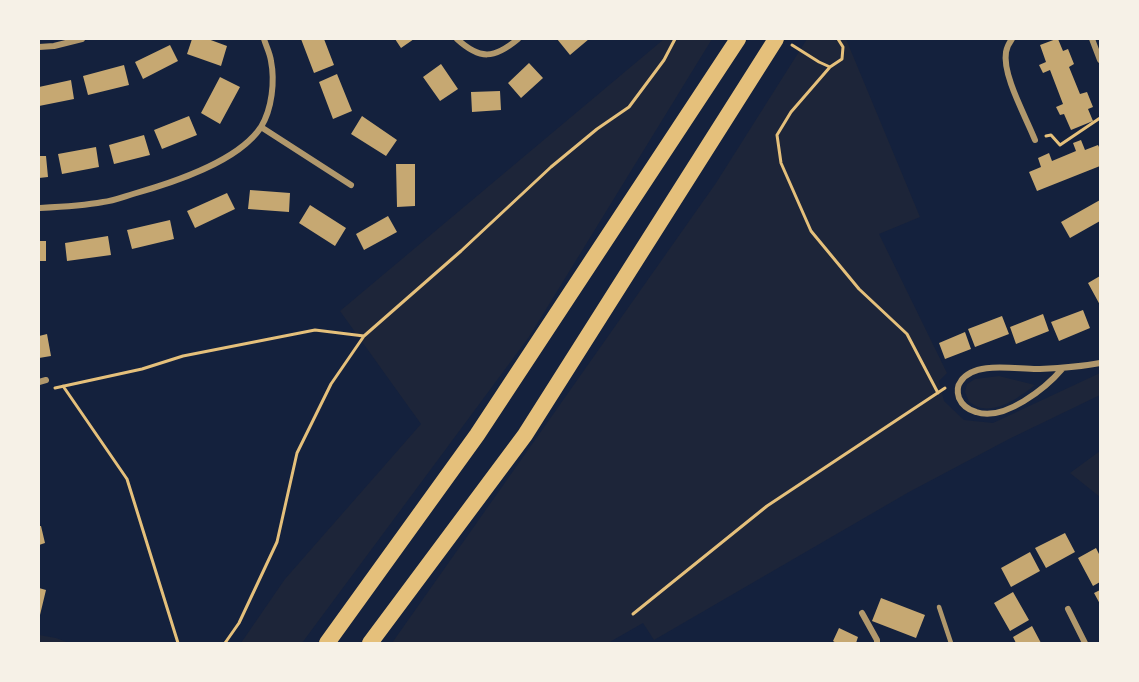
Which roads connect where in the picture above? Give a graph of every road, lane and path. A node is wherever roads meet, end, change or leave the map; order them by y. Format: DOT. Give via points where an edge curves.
graph roads {
  1 [pos="82,39"];
  2 [pos="264,39"];
  3 [pos="457,39"];
  4 [pos="518,39"];
  5 [pos="675,39"];
  6 [pos="738,39"];
  7 [pos="838,39"];
  8 [pos="1012,39"];
  9 [pos="1092,39"];
  10 [pos="783,42"];
  11 [pos="39,47"];
  12 [pos="1100,60"];
  13 [pos="830,67"];
  14 [pos="1100,118"];
  15 [pos="261,126"];
  16 [pos="1035,140"];
  17 [pos="351,185"];
  18 [pos="39,208"];
  19 [pos="364,336"];
  20 [pos="1100,363"];
  21 [pos="1063,368"];
  22 [pos="963,377"];
  23 [pos="42,381"];
  24 [pos="63,386"];
  25 [pos="938,393"];
  26 [pos="939,608"];
  27 [pos="1068,609"];
  28 [pos="862,613"];
  29 [pos="633,614"];
  30 [pos="178,643"];
  31 [pos="225,643"];
  32 [pos="327,643"];
  33 [pos="370,643"];
  34 [pos="877,643"];
  35 [pos="951,643"];
  36 [pos="1085,643"];
  1 -- 11 [label="street"];
  2 -- 15 [label="street" via="271,60 273,89"];
  3 -- 4 [label="street" via="480,54 492,54"];
  5 -- 19 [label="path" via="629,107 551,167"];
  6 -- 32 [label="highway" via="477,435"];
  7 -- 13 [label="path" via="843,47 842,59"];
  8 -- 16 [label="street" via="1005,64"];
  9 -- 12 [label="street"];
  10 -- 13 [label="path"];
  10 -- 33 [label="highway" via="525,435"];
  13 -- 25 [label="path" via="791,112 777,135 781,163 811,231 859,290 907,334"];
  14 -- 16 [label="path" via="1060,146 1052,135"];
  15 -- 17 [label="street"];
  15 -- 18 [label="street" via="233,153 195,174 105,202"];
  19 -- 24 [label="path" via="315,330 183,356"];
  19 -- 31 [label="path" via="331,384 297,453 277,542"];
  20 -- 21 [label="street"];
  21 -- 22 [label="street" via="986,368"];
  21 -- 22 [label="street" via="1052,381 1013,407 984,415 961,402 958,385"];
  22 -- 25 [label="path"];
  23 -- 24 [label="path" via="49,390"];
  24 -- 30 [label="path" via="128,479"];
  25 -- 29 [label="path" via="766,506"];
  26 -- 35 [label="lane"];
  27 -- 36 [label="street"];
  28 -- 34 [label="street"];
}
